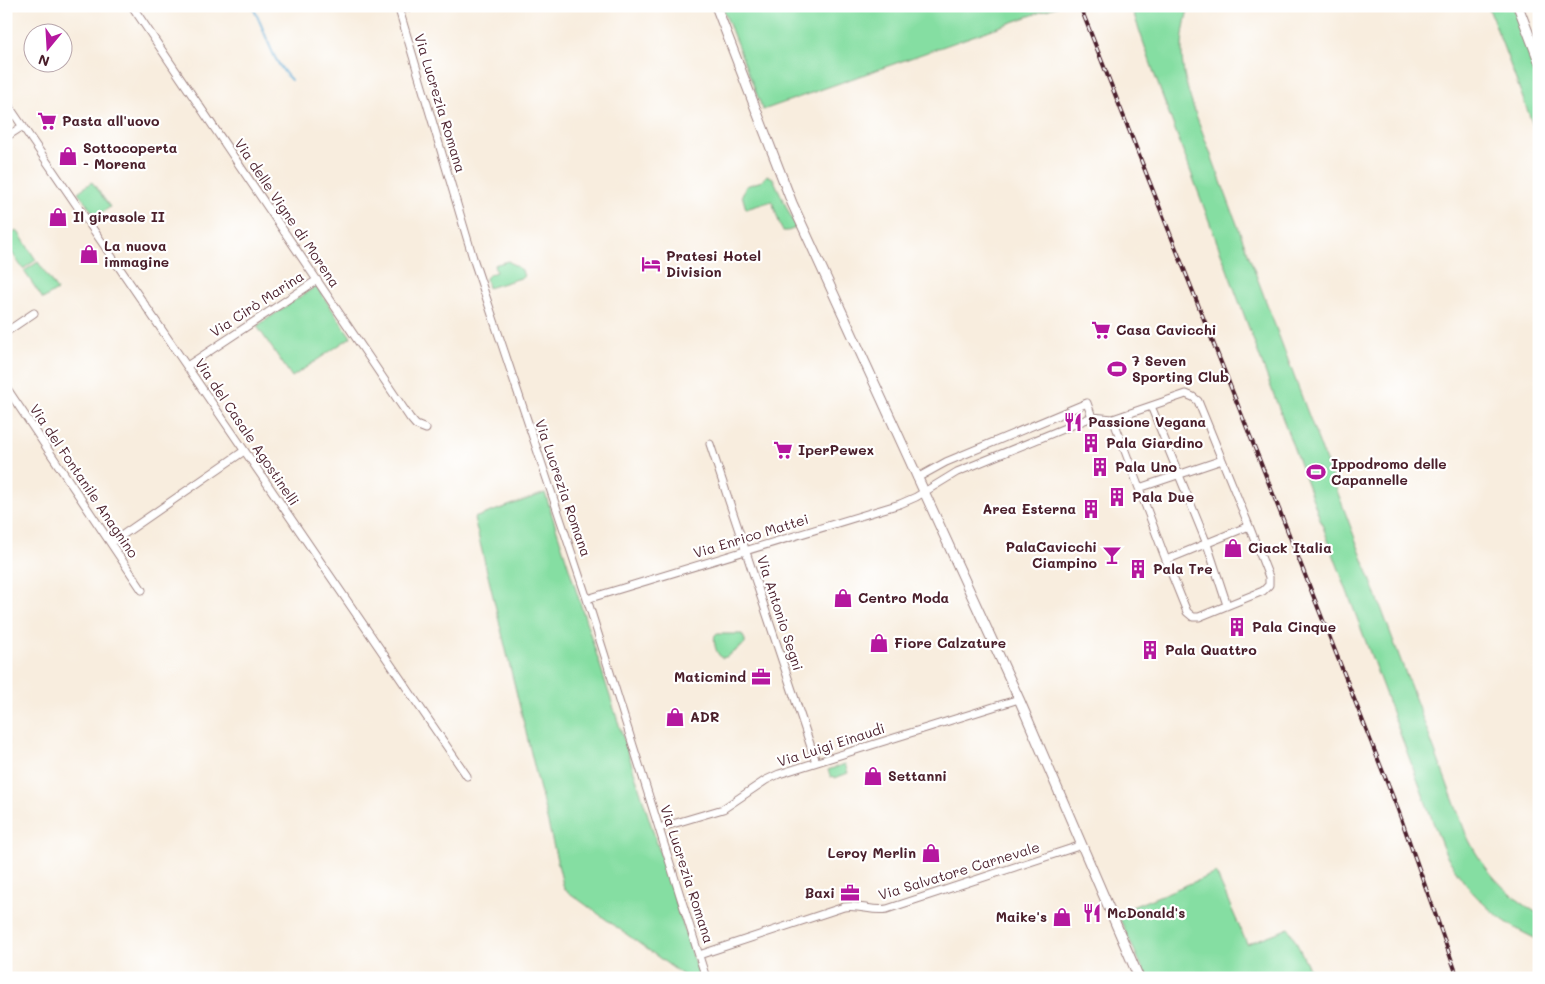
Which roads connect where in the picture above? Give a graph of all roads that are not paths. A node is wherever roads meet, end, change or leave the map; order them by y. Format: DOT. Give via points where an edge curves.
graph roads {
  1 [pos="132,6"];
  2 [pos="414,6"];
  3 [pos="716,6"];
  4 [pos="1518,6"];
  5 [pos="398,9"];
  6 [pos="1539,61"];
  7 [pos="6,102"];
  8 [pos="23,126"];
  9 [pos="6,137"];
  10 [pos="317,280"];
  11 [pos="34,313"];
  12 [pos="6,332"];
  13 [pos="186,366"];
  14 [pos="6,387"];
  15 [pos="1151,406"];
  16 [pos="1092,417"];
  17 [pos="1113,419"];
  18 [pos="426,429"];
  19 [pos="710,444"];
  20 [pos="244,451"];
  21 [pos="1222,460"];
  22 [pos="1179,474"];
  23 [pos="917,478"];
  24 [pos="1139,488"];
  25 [pos="922,493"];
  26 [pos="1249,526"];
  27 [pos="111,544"];
  28 [pos="1207,544"];
  29 [pos="746,550"];
  30 [pos="1166,560"];
  31 [pos="142,590"];
  32 [pos="587,600"];
  33 [pos="1227,605"];
  34 [pos="1018,699"];
  35 [pos="816,762"];
  36 [pos="467,776"];
  37 [pos="659,828"];
  38 [pos="1082,845"];
  39 [pos="699,955"];
  40 [pos="706,978"];
  41 [pos="1140,978"];
  1 -- 10 [label="street, Via delle Vigne di Morena"];
  2 -- 5 [label="street"];
  3 -- 23 [label="street" via="792,203"];
  4 -- 6 [label="street"];
  5 -- 32 [label="street, Via Lucrezia Romana" via="473,258"];
  7 -- 8 [label="street, Via del Casale Agostinelli"];
  8 -- 9 [label="street"];
  8 -- 13 [label="street, Via del Casale Agostinelli"];
  10 -- 13 [label="street, Via Cirò Marina"];
  10 -- 18 [label="street, Via delle Vigne di Morena" via="411,420"];
  11 -- 12 [label="street"];
  13 -- 20 [label="street, Via del Casale Agostinelli"];
  14 -- 27 [label="street, Via del Fontanile Anagnino"];
  15 -- 17 [label="street"];
  15 -- 21 [label="street" via="1183,394 1194,396"];
  15 -- 22 [label="street"];
  16 -- 17 [label="street"];
  16 -- 23 [label="street" via="1087,403 946,462"];
  16 -- 25 [label="street, Via Enrico Mattei" via="957,472"];
  17 -- 24 [label="street"];
  19 -- 29 [label="street, Via Antonio Segni"];
  20 -- 27 [label="street"];
  20 -- 36 [label="street, Via del Casale Agostinelli"];
  21 -- 22 [label="street"];
  21 -- 26 [label="street"];
  22 -- 24 [label="street"];
  22 -- 28 [label="street"];
  23 -- 25 [label="street"];
  24 -- 30 [label="street"];
  25 -- 29 [label="street, Via Enrico Mattei" via="900,504"];
  25 -- 34 [label="street"];
  26 -- 28 [label="street"];
  26 -- 33 [label="street" via="1269,576 1269,585 1265,590"];
  27 -- 31 [label="street, Via del Fontanile Anagnino"];
  28 -- 30 [label="street"];
  28 -- 33 [label="street"];
  29 -- 32 [label="street, Via Enrico Mattei"];
  29 -- 35 [label="street, Via Antonio Segni"];
  30 -- 33 [label="street" via="1189,615 1199,617"];
  32 -- 37 [label="street, Via Lucrezia Romana"];
  34 -- 35 [label="street, Via Luigi Einaudi"];
  34 -- 38 [label="street"];
  35 -- 37 [label="street, Via Luigi Einaudi" via="772,777 720,810"];
  37 -- 39 [label="street, Via Lucrezia Romana"];
  38 -- 39 [label="street, Via Salvatore Carnevale" via="887,909 846,906"];
  38 -- 41 [label="street"];
  39 -- 40 [label="street, Via Lucrezia Romana"];
}
